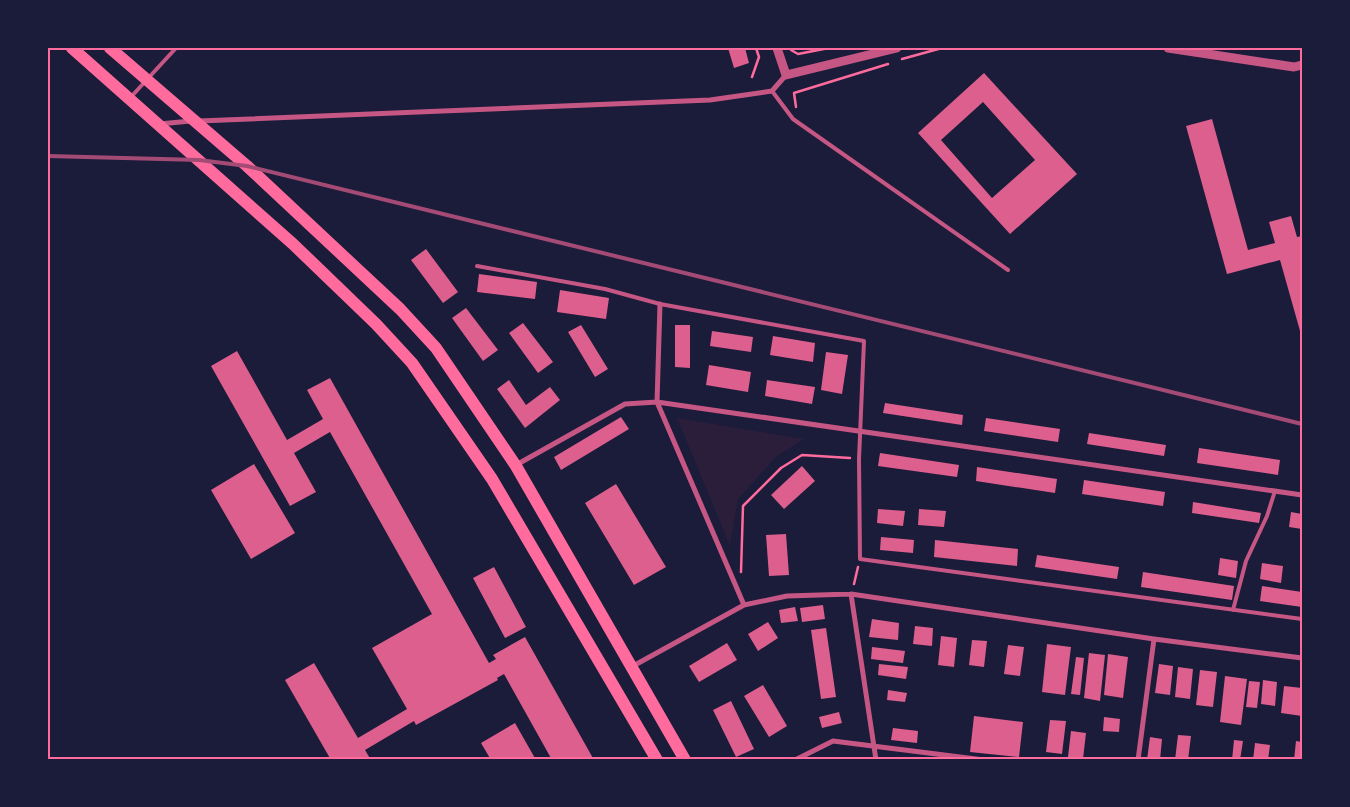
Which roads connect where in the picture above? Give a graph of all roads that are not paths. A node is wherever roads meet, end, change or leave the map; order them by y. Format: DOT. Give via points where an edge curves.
graph roads {
  1 [pos="72,48"];
  2 [pos="110,48"];
  3 [pos="176,48"];
  4 [pos="777,48"];
  5 [pos="897,48"];
  6 [pos="1168,48"];
  7 [pos="1302,64"];
  8 [pos="786,75"];
  9 [pos="148,81"];
  10 [pos="772,91"];
  11 [pos="128,99"];
  12 [pos="194,121"];
  13 [pos="156,124"];
  14 [pos="477,266"];
  15 [pos="1008,270"];
  16 [pos="660,304"];
  17 [pos="657,402"];
  18 [pos="860,433"];
  19 [pos="516,466"];
  20 [pos="1275,491"];
  21 [pos="1302,495"];
  22 [pos="851,594"];
  23 [pos="744,605"];
  24 [pos="1233,610"];
  25 [pos="1302,619"];
  26 [pos="1154,639"];
  27 [pos="1302,658"];
  28 [pos="633,666"];
  29 [pos="875,746"];
  30 [pos="656,760"];
  31 [pos="685,760"];
  32 [pos="795,760"];
  33 [pos="876,760"];
  34 [pos="984,760"];
  35 [pos="1138,760"];
  1 -- 11 [label="main road"];
  2 -- 9 [label="main road"];
  3 -- 9 [label="lane"];
  4 -- 8 [label="street"];
  5 -- 8 [label="street"];
  6 -- 7 [label="street" via="1294,67"];
  8 -- 10 [label="street"];
  9 -- 11 [label="lane"];
  9 -- 12 [label="main road"];
  10 -- 12 [label="street" via="710,100"];
  10 -- 15 [label="lane" via="793,119"];
  11 -- 13 [label="main road"];
  12 -- 13 [label="street"];
  12 -- 19 [label="main road" via="400,308 436,348"];
  13 -- 30 [label="main road" via="293,244 376,324 412,364 492,479"];
  14 -- 16 [label="lane" via="605,289"];
  16 -- 17 [label="street"];
  16 -- 18 [label="lane" via="864,342"];
  17 -- 18 [label="street"];
  17 -- 19 [label="street" via="625,404"];
  17 -- 23 [label="street"];
  18 -- 20 [label="street"];
  18 -- 24 [label="lane" via="860,559"];
  19 -- 28 [label="main road"];
  20 -- 21 [label="street"];
  20 -- 24 [label="lane" via="1246,561"];
  22 -- 23 [label="street" via="787,596"];
  22 -- 26 [label="street"];
  22 -- 29 [label="street"];
  23 -- 28 [label="street"];
  24 -- 25 [label="lane"];
  26 -- 27 [label="street"];
  26 -- 35 [label="street"];
  28 -- 31 [label="main road"];
  29 -- 32 [label="street" via="833,741"];
  29 -- 33 [label="street"];
  29 -- 34 [label="street"];
}
